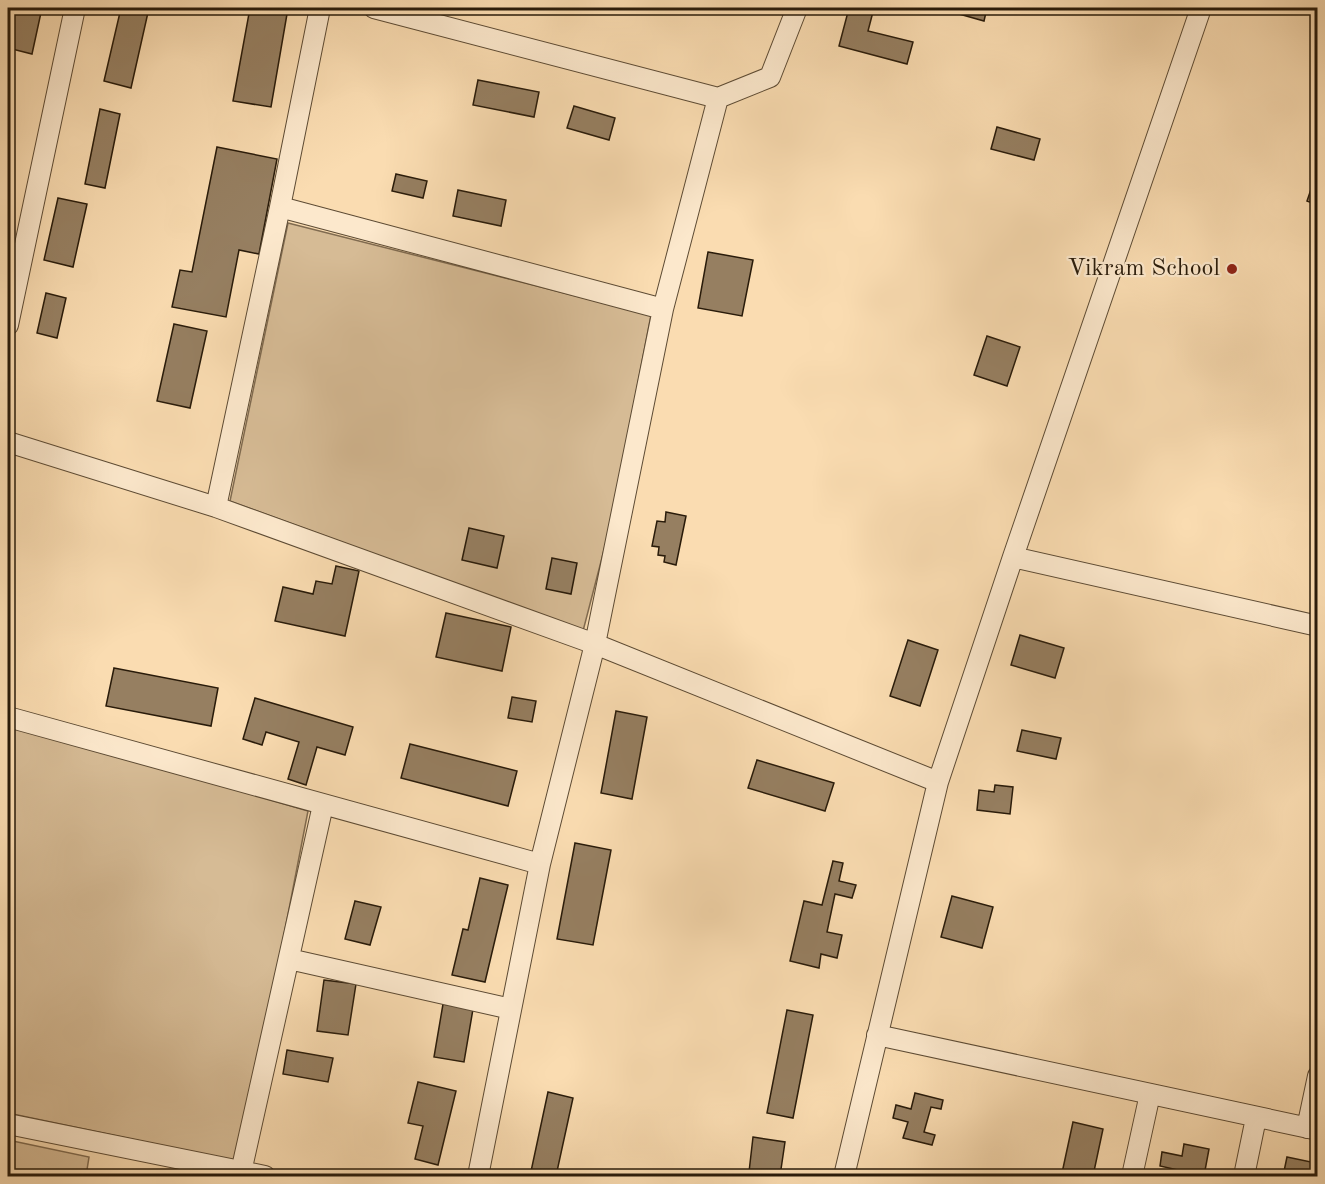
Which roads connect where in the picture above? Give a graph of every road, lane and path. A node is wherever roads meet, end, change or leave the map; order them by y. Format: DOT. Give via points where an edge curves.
graph roads {
  1 [pos="75,8"];
  2 [pos="320,8"];
  3 [pos="374,8"];
  4 [pos="797,8"];
  5 [pos="1201,8"];
  6 [pos="718,98"];
  7 [pos="280,207"];
  8 [pos="663,309"];
  9 [pos="8,325"];
  10 [pos="8,442"];
  11 [pos="216,507"];
  12 [pos="1013,557"];
  13 [pos="1317,626"];
  14 [pos="595,644"];
  15 [pos="8,717"];
  16 [pos="938,782"];
  17 [pos="323,805"];
  18 [pos="540,864"];
  19 [pos="289,958"];
  20 [pos="511,1009"];
  21 [pos="877,1035"];
  22 [pos="1317,1076"];
  23 [pos="1150,1094"];
  24 [pos="1256,1118"];
  25 [pos="8,1124"];
  26 [pos="1312,1129"];
  27 [pos="241,1172"];
  28 [pos="265,1176"];
  29 [pos="478,1176"];
  30 [pos="844,1176"];
  31 [pos="1132,1176"];
  32 [pos="1244,1176"];
  1 -- 9 [label="street"];
  2 -- 7 [label="street"];
  3 -- 6 [label="street"];
  4 -- 6 [label="street" via="770,77"];
  5 -- 12 [label="street"];
  6 -- 8 [label="street"];
  7 -- 8 [label="street"];
  7 -- 11 [label="street"];
  8 -- 14 [label="street"];
  10 -- 11 [label="street"];
  11 -- 14 [label="street"];
  12 -- 13 [label="street"];
  12 -- 16 [label="street"];
  14 -- 16 [label="street"];
  14 -- 18 [label="street"];
  15 -- 17 [label="street"];
  16 -- 21 [label="street"];
  17 -- 18 [label="street"];
  17 -- 19 [label="street"];
  18 -- 20 [label="street"];
  19 -- 20 [label="street"];
  19 -- 27 [label="street"];
  20 -- 29 [label="street"];
  21 -- 23 [label="street"];
  21 -- 30 [label="street"];
  22 -- 26 [label="street"];
  23 -- 24 [label="street"];
  23 -- 31 [label="street"];
  24 -- 26 [label="street"];
  24 -- 32 [label="street"];
  25 -- 27 [label="street"];
  27 -- 28 [label="street"];
}
